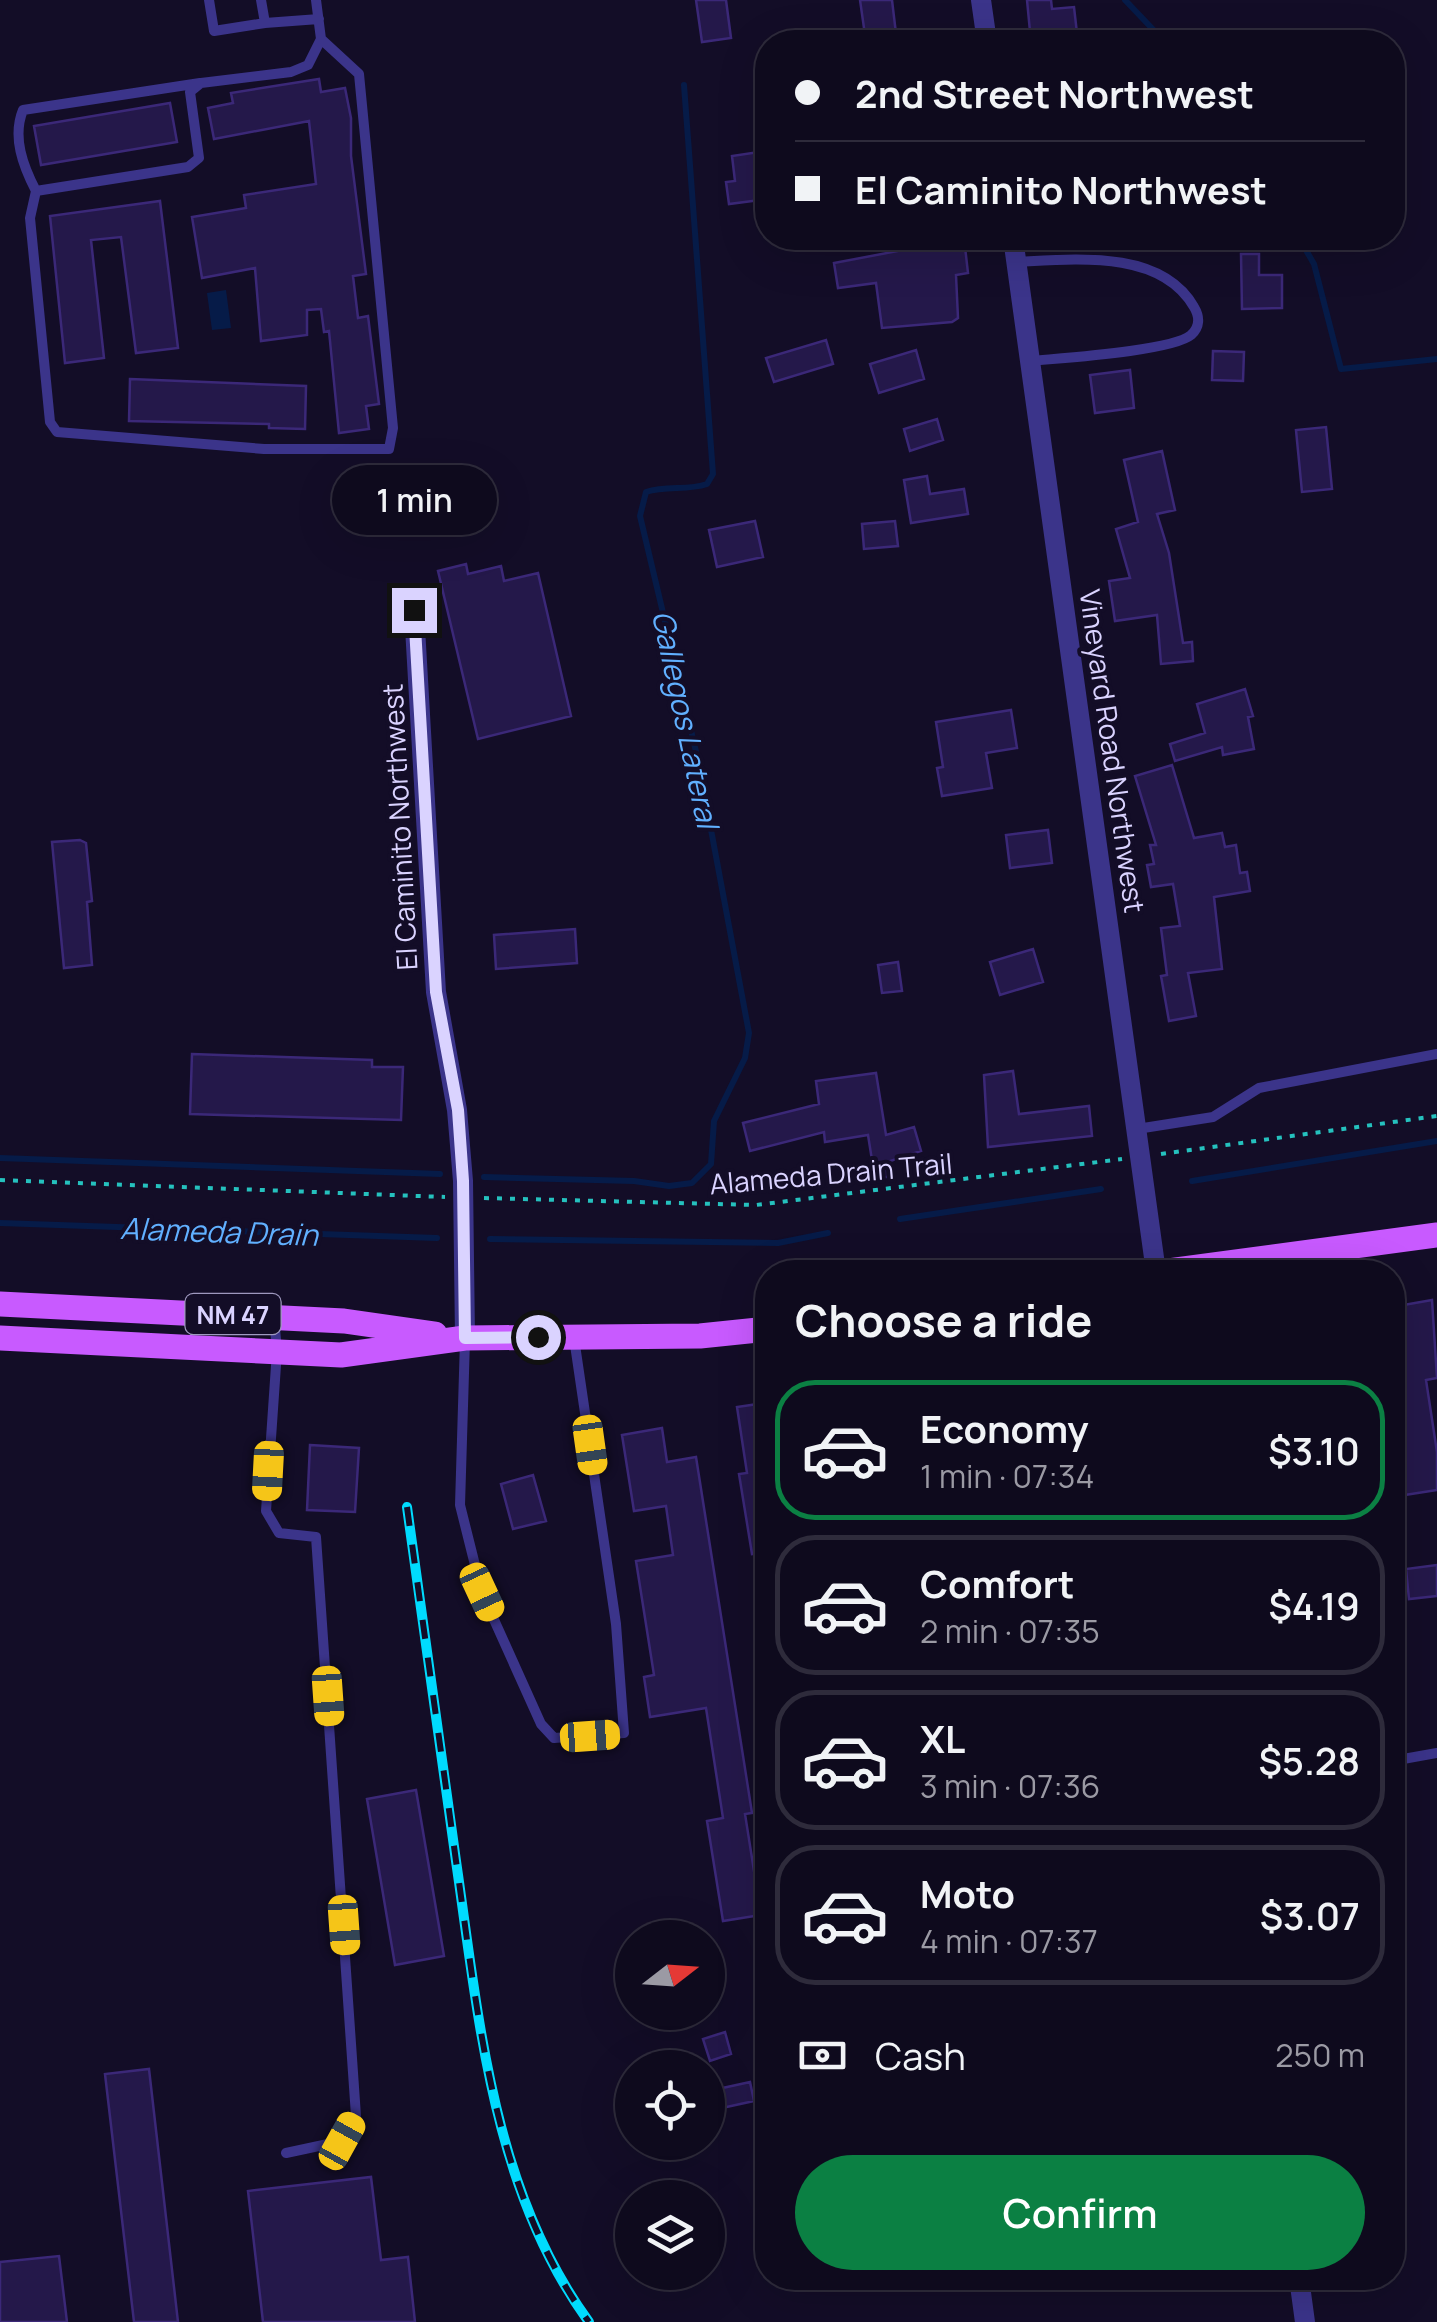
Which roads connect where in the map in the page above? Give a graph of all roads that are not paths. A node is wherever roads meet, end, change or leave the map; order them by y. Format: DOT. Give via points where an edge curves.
graph roads {
  1 [pos="208,0"];
  2 [pos="261,0"];
  3 [pos="316,0"];
  4 [pos="981,0"];
  5 [pos="319,19"];
  6 [pos="265,23"];
  7 [pos="985,30"];
  8 [pos="321,38"];
  9 [pos="200,83"];
  10 [pos="36,191"];
  11 [pos="1014,250"];
  12 [pos="1016,262"];
  13 [pos="1031,362"];
  14 [pos="414,610"];
  15 [pos="1437,1054"];
  16 [pos="1137,1129"];
  17 [pos="1437,1236"];
  18 [pos="1156,1260"];
  19 [pos="1251,1260"];
  20 [pos="0,1304"];
  21 [pos="274,1316"];
  22 [pos="755,1330"];
  23 [pos="574,1337"];
  24 [pos="0,1338"];
  25 [pos="465,1338"];
  26 [pos="277,1351"];
  27 [pos="1437,1753"];
  28 [pos="1405,1759"];
  29 [pos="286,2153"];
  30 [pos="1301,2290"];
  31 [pos="1305,2322"];
  1 -- 6 [label="lane" via="214,32"];
  2 -- 6 [label="lane"];
  3 -- 5 [label="lane"];
  4 -- 7 [label="street"];
  5 -- 6 [label="lane"];
  5 -- 8 [label="lane"];
  8 -- 9 [label="lane" via="316,58 291,72"];
  8 -- 10 [label="lane" via="359,74 393,428 389,450 264,449 57,432 50,422 30,218"];
  9 -- 10 [label="lane" via="190,92 198,158 188,167"];
  9 -- 10 [label="lane" via="23,110 20,152"];
  11 -- 12 [label="street, Vineyard Road Northwest"];
  12 -- 13 [label="street, Vineyard Road Northwest"];
  12 -- 13 [label="lane" via="1089,258 1136,268 1170,278 1198,313 1189,337 1164,345"];
  13 -- 16 [label="street, Vineyard Road Northwest"];
  14 -- 25 [label="street, El Caminito Northwest" via="436,992 458,1110 463,1181"];
  15 -- 16 [label="lane" via="1259,1088 1213,1117"];
  16 -- 18 [label="street, Vineyard Road Northwest"];
  17 -- 19 [label="main road"];
  20 -- 21 [label="main road, NM 47"];
  21 -- 25 [label="main road, NM 47"];
  21 -- 26 [label="lane"];
  22 -- 23 [label="main road, NM 47"];
  23 -- 25 [label="main road, NM 47"];
  23 -- 25 [label="lane" via="616,1624 624,1734 554,1738 541,1724 482,1592 460,1505"];
  24 -- 26 [label="main road, NM 47"];
  25 -- 26 [label="main road, NM 47" via="341,1355"];
  26 -- 29 [label="lane" via="266,1511 278,1533 316,1537 356,2116 342,2141"];
  27 -- 28 [label="lane"];
  30 -- 31 [label="street"];
}
